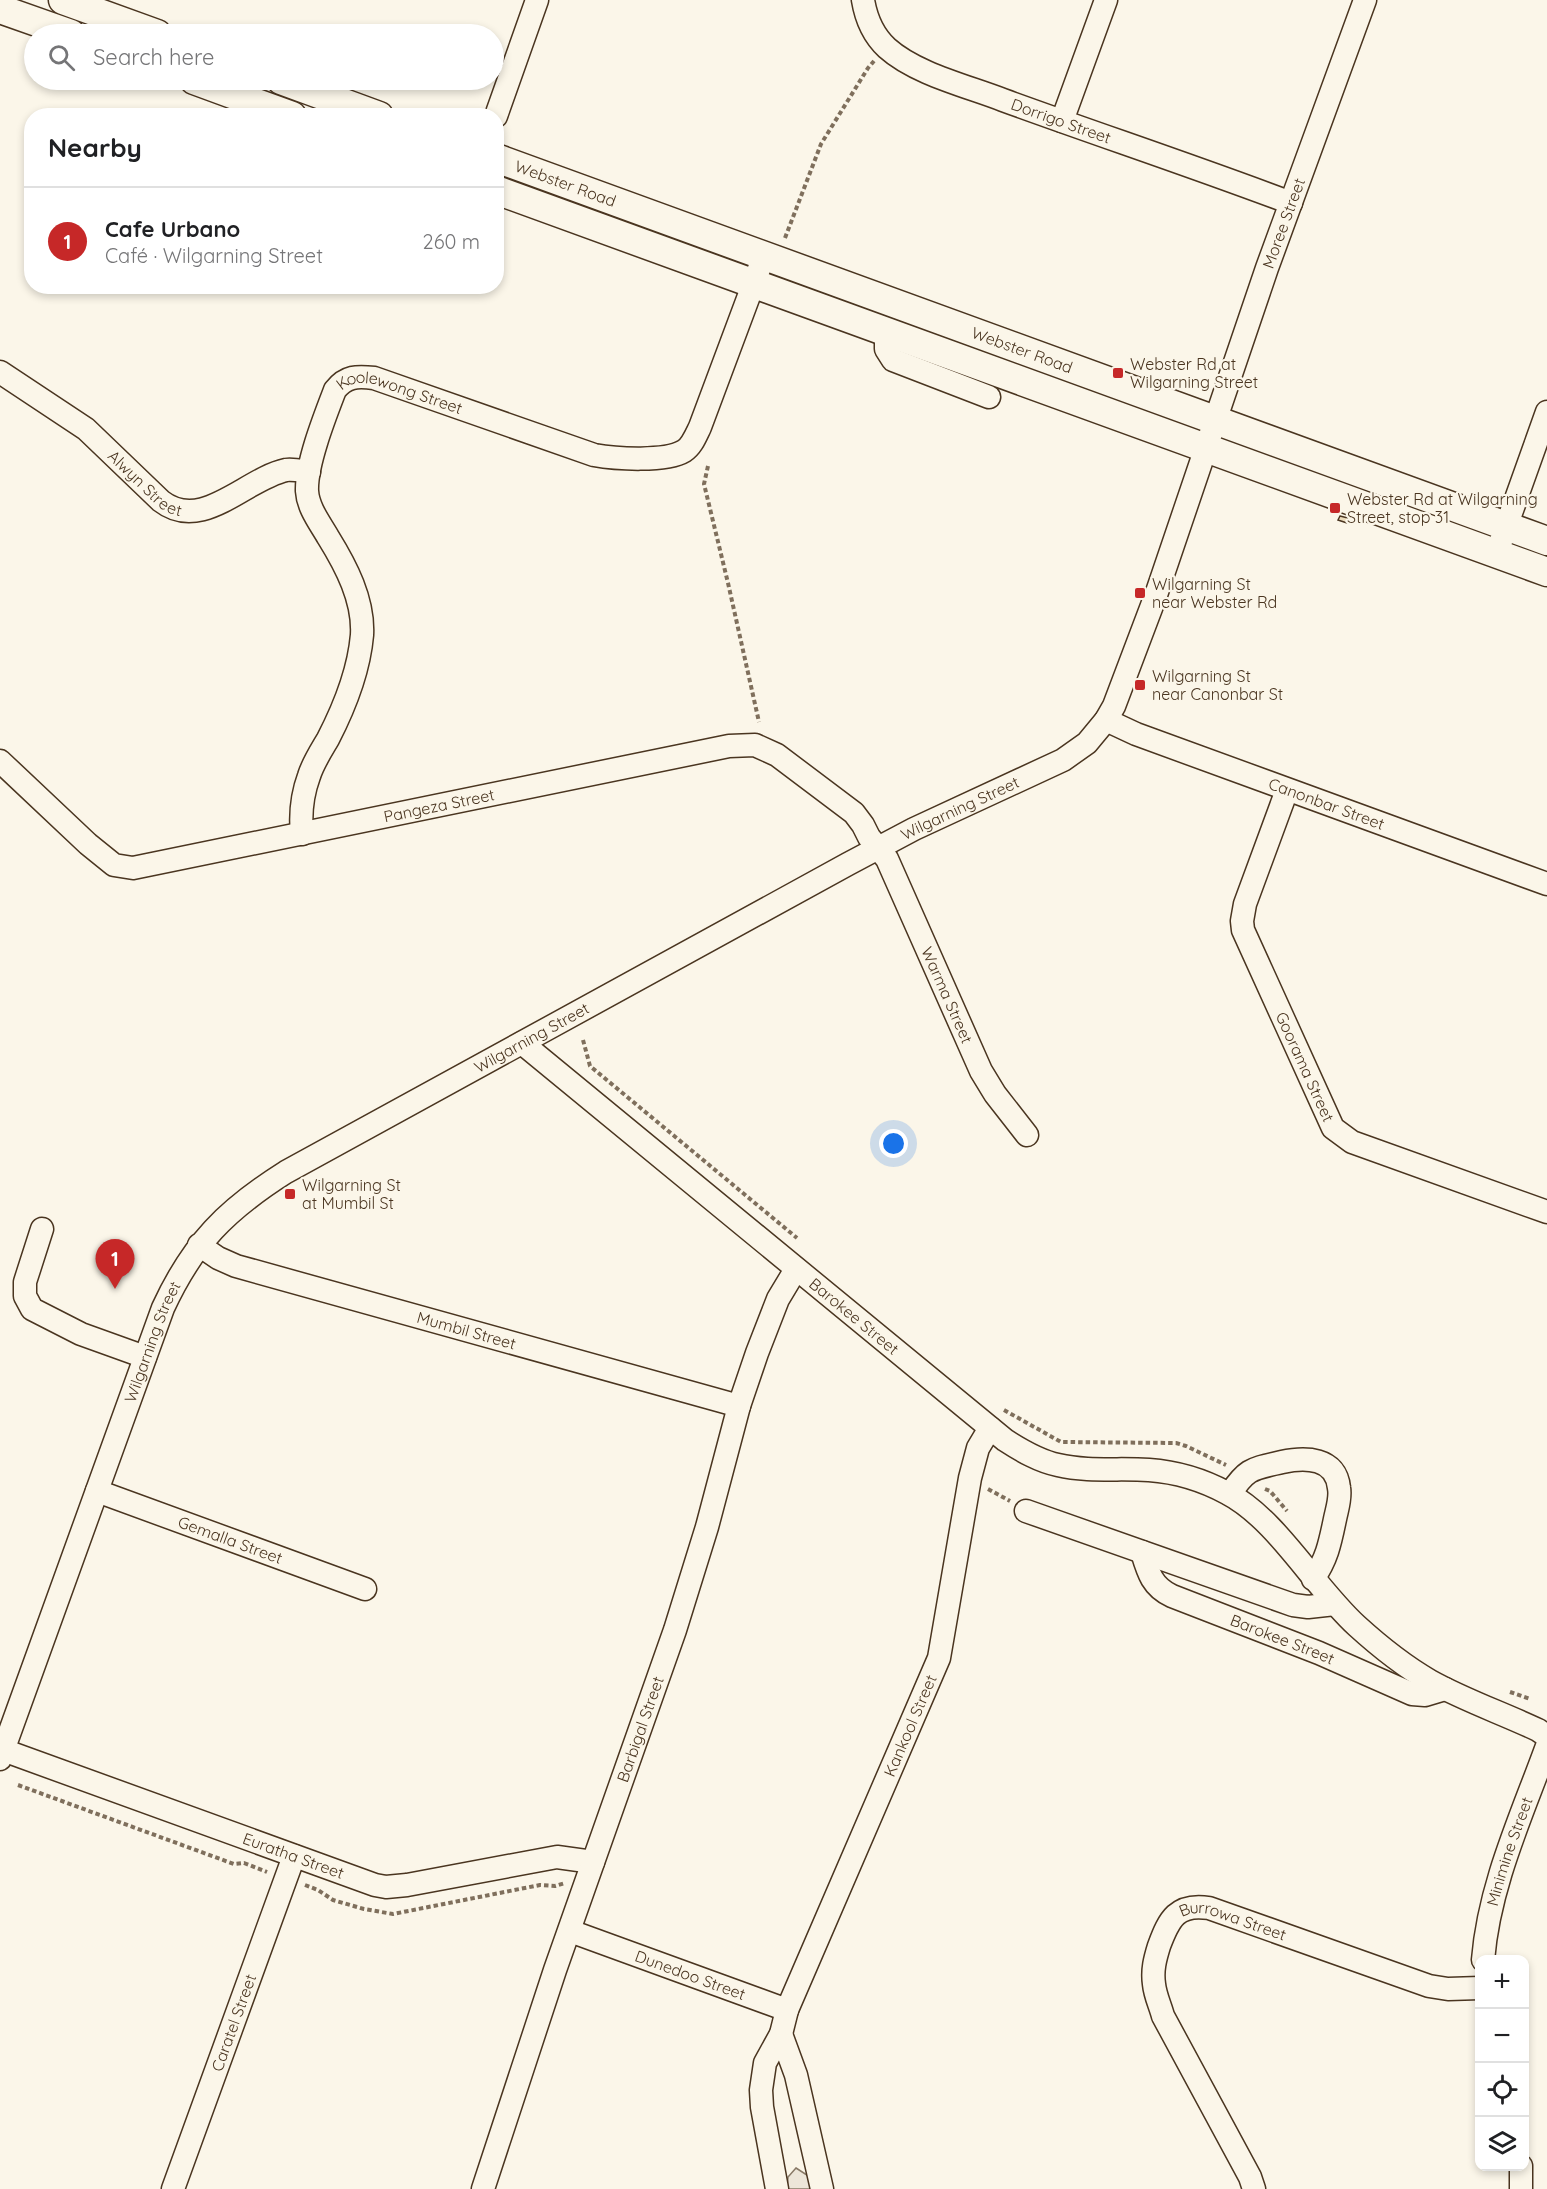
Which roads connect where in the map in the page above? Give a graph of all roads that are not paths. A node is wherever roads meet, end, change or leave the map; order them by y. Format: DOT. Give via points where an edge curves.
graph roads {
  1 [pos="63,0"];
  2 [pos="537,0"];
  3 [pos="863,0"];
  4 [pos="1106,0"];
  5 [pos="1365,0"];
  6 [pos="0,9"];
  7 [pos="43,24"];
  8 [pos="130,24"];
  9 [pos="221,90"];
  10 [pos="308,90"];
  11 [pos="270,108"];
  12 [pos="357,108"];
  13 [pos="499,108"];
  14 [pos="1062,122"];
  15 [pos="504,161"];
  16 [pos="504,193"];
  17 [pos="1292,203"];
  18 [pos="770,259"];
  19 [pos="754,285"];
  20 [pos="886,332"];
  21 [pos="0,372"];
  22 [pos="989,397"];
  23 [pos="1547,412"];
  24 [pos="1216,419"];
  25 [pos="1206,448"];
  26 [pos="309,472"];
  27 [pos="1506,526"];
  28 [pos="1547,541"];
  29 [pos="1496,554"];
  30 [pos="1547,572"];
  31 [pos="1106,720"];
  32 [pos="0,761"];
  33 [pos="1287,790"];
  34 [pos="302,834"];
  35 [pos="878,848"];
  36 [pos="1547,884"];
  37 [pos="522,1043"];
  38 [pos="1027,1136"];
  39 [pos="1547,1212"];
  40 [pos="42,1229"];
  41 [pos="199,1245"];
  42 [pos="796,1269"];
  43 [pos="145,1357"];
  44 [pos="739,1406"];
  45 [pos="990,1428"];
  46 [pos="97,1491"];
  47 [pos="1230,1494"];
  48 [pos="1026,1510"];
  49 [pos="1142,1552"];
  50 [pos="1313,1579"];
  51 [pos="365,1589"];
  52 [pos="1335,1604"];
  53 [pos="1445,1689"];
  54 [pos="1547,1736"];
  55 [pos="1547,1746"];
  56 [pos="2,1755"];
  57 [pos="294,1856"];
  58 [pos="593,1862"];
  59 [pos="570,1930"];
  60 [pos="1483,1955"];
  61 [pos="1475,1988"];
  62 [pos="787,2010"];
  63 [pos="782,2034"];
  64 [pos="1521,2171"];
  65 [pos="173,2189"];
  66 [pos="483,2189"];
  67 [pos="777,2189"];
  68 [pos="822,2189"];
  69 [pos="1254,2189"];
  70 [pos="1521,2189"];
  1 -- 8 [label="main road"];
  2 -- 13 [label="street"];
  3 -- 14 [label="street, Dorrigo Street" via="874,32 886,48 906,61"];
  4 -- 14 [label="street"];
  5 -- 17 [label="street, Moree Street"];
  6 -- 7 [label="main road"];
  9 -- 11 [label="main road"];
  10 -- 12 [label="main road"];
  14 -- 17 [label="street, Dorrigo Street"];
  15 -- 18 [label="main road, Webster Road"];
  16 -- 19 [label="main road, Webster Road"];
  17 -- 24 [label="street, Moree Street"];
  18 -- 19 [label="street, Koolewong Street"];
  18 -- 24 [label="main road, Webster Road"];
  19 -- 20 [label="main road, Webster Road"];
  19 -- 26 [label="street, Koolewong Street" via="700,427 691,444 678,453 620,459 594,455 384,381 354,377 334,390"];
  20 -- 22 [label="street" via="886,349 893,360"];
  20 -- 25 [label="main road, Webster Road"];
  21 -- 26 [label="street, Alwyn Street" via="86,429 175,510 206,509 285,470"];
  23 -- 27 [label="street"];
  24 -- 25 [label="street, Moree Street"];
  24 -- 27 [label="main road, Webster Road"];
  25 -- 29 [label="main road, Webster Road"];
  25 -- 31 [label="street, Wilgarning Street" via="1156,595"];
  26 -- 34 [label="street, Koolewong Street" via="309,500 349,573 362,631 351,682 308,777 301,812"];
  27 -- 28 [label="main road, Webster Road"];
  27 -- 29 [label="street"];
  29 -- 30 [label="main road, Webster Road"];
  31 -- 33 [label="street, Canonbar Street"];
  31 -- 35 [label="street, Wilgarning Street" via="1087,743 1063,760"];
  32 -- 34 [label="street, Pangeza Street" via="114,865 133,868"];
  33 -- 36 [label="street, Canonbar Street"];
  33 -- 39 [label="street, Goorama Street" via="1245,904 1243,930 1333,1128 1352,1142"];
  34 -- 35 [label="street, Pangeza Street" via="747,744 777,754 845,805"];
  35 -- 37 [label="street, Wilgarning Street"];
  35 -- 38 [label="street, Warma Street" via="887,859 981,1071"];
  37 -- 41 [label="street, Wilgarning Street" via="262,1187 224,1217"];
  37 -- 42 [label="street, Barokee Street"];
  40 -- 43 [label="street" via="25,1282 25,1296 32,1309 81,1334"];
  41 -- 43 [label="street, Wilgarning Street" via="173,1285"];
  41 -- 44 [label="street, Mumbil Street" via="236,1266"];
  42 -- 44 [label="street, Barbigal Street" via="778,1299"];
  42 -- 45 [label="street, Barokee Street"];
  43 -- 46 [label="street, Wilgarning Street"];
  44 -- 58 [label="street, Barbigal Street" via="692,1579"];
  45 -- 47 [label="street, Barokee Street" via="1019,1449 1058,1465 1166,1472 1202,1481"];
  45 -- 62 [label="street, Kankool Street" via="978,1448 970,1478 939,1658"];
  46 -- 51 [label="street, Gemalla Street"];
  46 -- 56 [label="street, Wilgarning Street"];
  47 -- 50 [label="street, Barokee Street" via="1256,1513"];
  47 -- 50 [label="street" via="1245,1473 1259,1467 1310,1459 1330,1467 1338,1481 1339,1497 1326,1556"];
  48 -- 49 [label="street, Barokee Street"];
  49 -- 52 [label="street, Barokee Street" via="1293,1605"];
  49 -- 53 [label="street, Barokee Street" via="1150,1576 1165,1593 1412,1694"];
  50 -- 52 [label="street, Barokee Street"];
  52 -- 53 [label="street, Barokee Street" via="1390,1653"];
  53 -- 54 [label="street, Barokee Street"];
  55 -- 60 [label="street, Minimine Street" via="1497,1886"];
  56 -- 57 [label="street, Euratha Street"];
  57 -- 58 [label="street, Euratha Street" via="386,1887 557,1857"];
  57 -- 65 [label="street, Caratel Street"];
  58 -- 59 [label="street, Barbigal Street"];
  59 -- 62 [label="street, Dunedoo Street"];
  59 -- 66 [label="street, Barbigal Street"];
  61 -- 69 [label="street, Burrowa Street" via="1429,1986 1209,1908 1190,1907 1172,1917 1154,1961 1158,2000"];
  62 -- 63 [label="street"];
  63 -- 67 [label="street" via="765,2063 761,2090"];
  63 -- 68 [label="street" via="796,2075"];
  64 -- 70 [label="street"];
}
